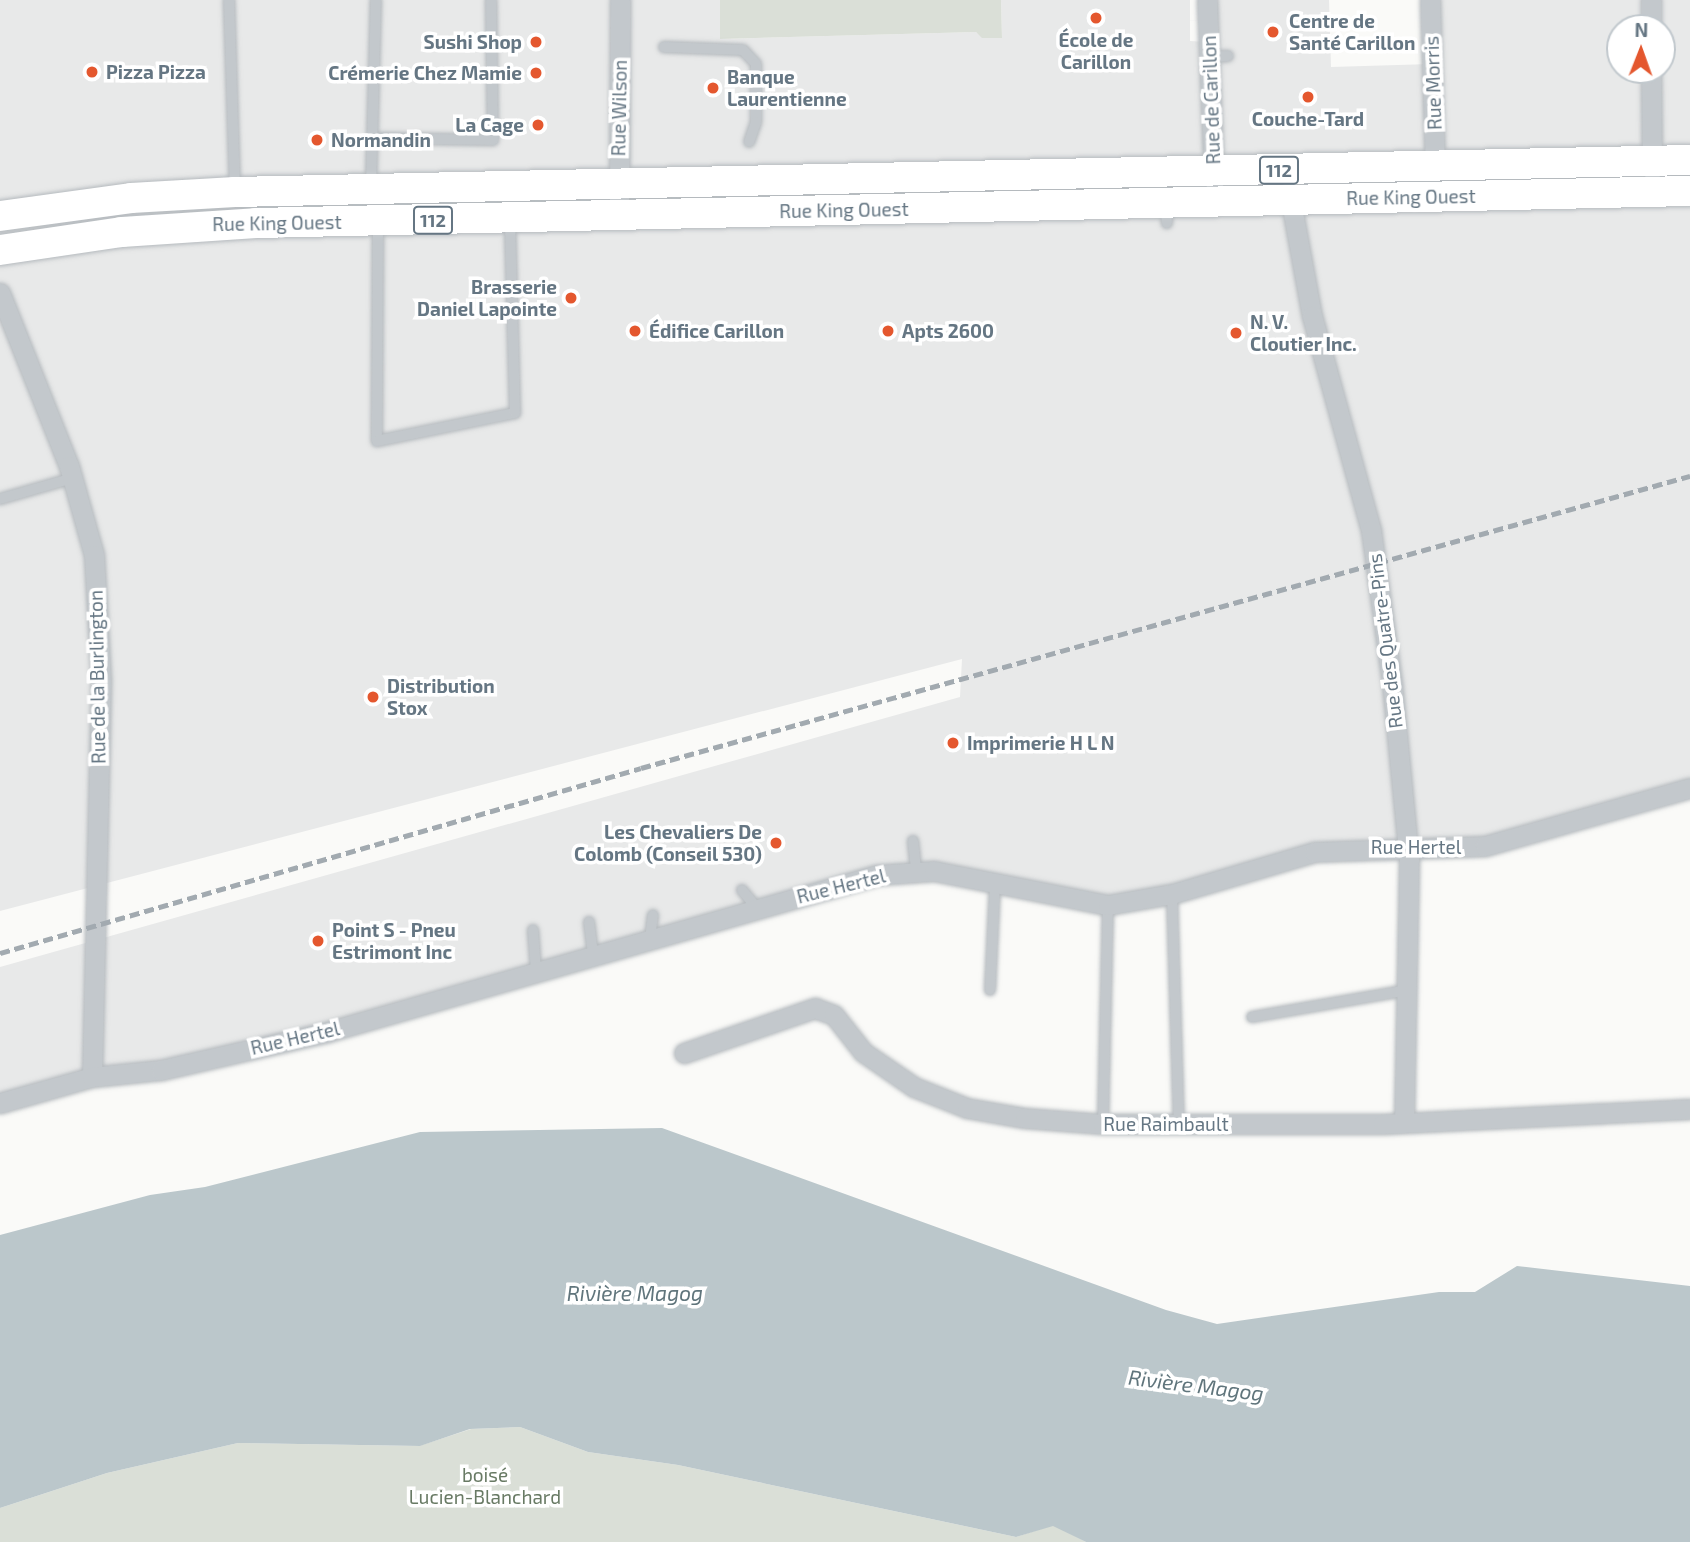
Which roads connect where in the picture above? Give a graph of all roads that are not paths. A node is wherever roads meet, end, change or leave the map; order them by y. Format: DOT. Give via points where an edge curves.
graph roads {
  1 [pos="229,0"];
  2 [pos="376,0"];
  3 [pos="491,0"];
  4 [pos="621,0"];
  5 [pos="1207,0"];
  6 [pos="1430,0"];
  7 [pos="664,47"];
  8 [pos="1651,84"];
  9 [pos="372,138"];
  10 [pos="749,142"];
  11 [pos="1690,160"];
  12 [pos="1652,161"];
  13 [pos="1435,166"];
  14 [pos="1285,169"];
  15 [pos="1214,171"];
  16 [pos="617,184"];
  17 [pos="1690,191"];
  18 [pos="235,192"];
  19 [pos="1653,192"];
  20 [pos="868,194"];
  21 [pos="1291,199"];
  22 [pos="1214,201"];
  23 [pos="372,208"];
  24 [pos="619,215"];
  25 [pos="0,216"];
  26 [pos="510,217"];
  27 [pos="0,250"];
  28 [pos="0,293"];
  29 [pos="73,478"];
  30 [pos="0,499"];
  31 [pos="1690,788"];
  32 [pos="913,841"];
  33 [pos="1408,846"];
  34 [pos="916,870"];
  35 [pos="995,884"];
  36 [pos="742,890"];
  37 [pos="1172,894"];
  38 [pos="1108,905"];
  39 [pos="757,908"];
  40 [pos="653,915"];
  41 [pos="589,922"];
  42 [pos="534,930"];
  43 [pos="650,939"];
  44 [pos="593,954"];
  45 [pos="536,971"];
  46 [pos="990,990"];
  47 [pos="1408,990"];
  48 [pos="1252,1017"];
  49 [pos="684,1053"];
  50 [pos="92,1077"];
  51 [pos="0,1103"];
  52 [pos="1690,1109"];
  53 [pos="1404,1123"];
  54 [pos="1103,1124"];
  55 [pos="1179,1125"];
  1 -- 18 [label="lane"];
  2 -- 9 [label="lane"];
  3 -- 9 [label="lane" via="493,140"];
  4 -- 16 [label="street, Rue Wilson"];
  5 -- 15 [label="street, Rue de Carillon" via="1218,56"];
  6 -- 13 [label="street, Rue Morris"];
  7 -- 10 [label="lane" via="743,50 756,64 756,122"];
  8 -- 12 [label="street"];
  9 -- 23 [label="lane"];
  11 -- 12 [label="main road, Rue King Ouest / 112"];
  12 -- 13 [label="main road, Rue King Ouest / 112"];
  12 -- 19 [label="street"];
  13 -- 14 [label="main road, Rue King Ouest / 112"];
  14 -- 15 [label="main road, Rue King Ouest / 112"];
  14 -- 21 [label="street, Rue des Quatre-Pins"];
  15 -- 20 [label="main road, Rue King Ouest / 112"];
  15 -- 22 [label="street, Rue de Carillon"];
  16 -- 20 [label="main road, Rue King Ouest / 112"];
  16 -- 23 [label="main road, Rue King Ouest / 112"];
  16 -- 24 [label="street, Rue Wilson"];
  17 -- 19 [label="main road, Rue King Ouest / 112"];
  18 -- 23 [label="main road, Rue King Ouest / 112"];
  18 -- 25 [label="main road, Rue King Ouest / 112" via="131,198"];
  19 -- 21 [label="main road, Rue King Ouest / 112"];
  20 -- 22 [label="main road, Rue King Ouest / 112" via="1167,213"];
  20 -- 24 [label="main road, Rue King Ouest / 112"];
  21 -- 22 [label="main road, Rue King Ouest / 112"];
  21 -- 33 [label="street, Rue des Quatre-Pins" via="1312,316 1375,553"];
  23 -- 26 [label="main road, Rue King Ouest / 112"];
  23 -- 26 [label="lane" via="377,441 516,413"];
  23 -- 27 [label="main road, Rue King Ouest / 112"];
  24 -- 26 [label="main road, Rue King Ouest / 112"];
  28 -- 29 [label="street, Rue de la Burlington"];
  29 -- 30 [label="lane"];
  29 -- 50 [label="street, Rue de la Burlington" via="94,555 101,647"];
  31 -- 33 [label="street, Rue Hertel" via="1485,846"];
  32 -- 34 [label="lane"];
  33 -- 37 [label="street, Rue Hertel" via="1295,855"];
  33 -- 47 [label="street, Rue des Quatre-Pins"];
  34 -- 35 [label="street, Rue Hertel"];
  34 -- 39 [label="street, Rue Hertel"];
  35 -- 38 [label="street, Rue Hertel"];
  35 -- 46 [label="lane"];
  36 -- 39 [label="lane"];
  37 -- 38 [label="street, Rue Hertel"];
  37 -- 55 [label="lane"];
  38 -- 54 [label="lane"];
  39 -- 43 [label="street, Rue Hertel"];
  40 -- 43 [label="lane"];
  41 -- 44 [label="lane"];
  42 -- 45 [label="lane"];
  43 -- 44 [label="street, Rue Hertel"];
  44 -- 45 [label="street, Rue Hertel"];
  45 -- 50 [label="street, Rue Hertel" via="327,1032 161,1069"];
  47 -- 48 [label="lane"];
  47 -- 53 [label="street, Rue des Quatre-Pins"];
  49 -- 54 [label="street, Rue Raimbault" via="803,1011 825,1009 863,1052 914,1087 992,1114"];
  50 -- 51 [label="street, Rue Hertel"];
  52 -- 53 [label="street, Rue Raimbault"];
  53 -- 55 [label="street, Rue Raimbault"];
  54 -- 55 [label="street, Rue Raimbault"];
}
